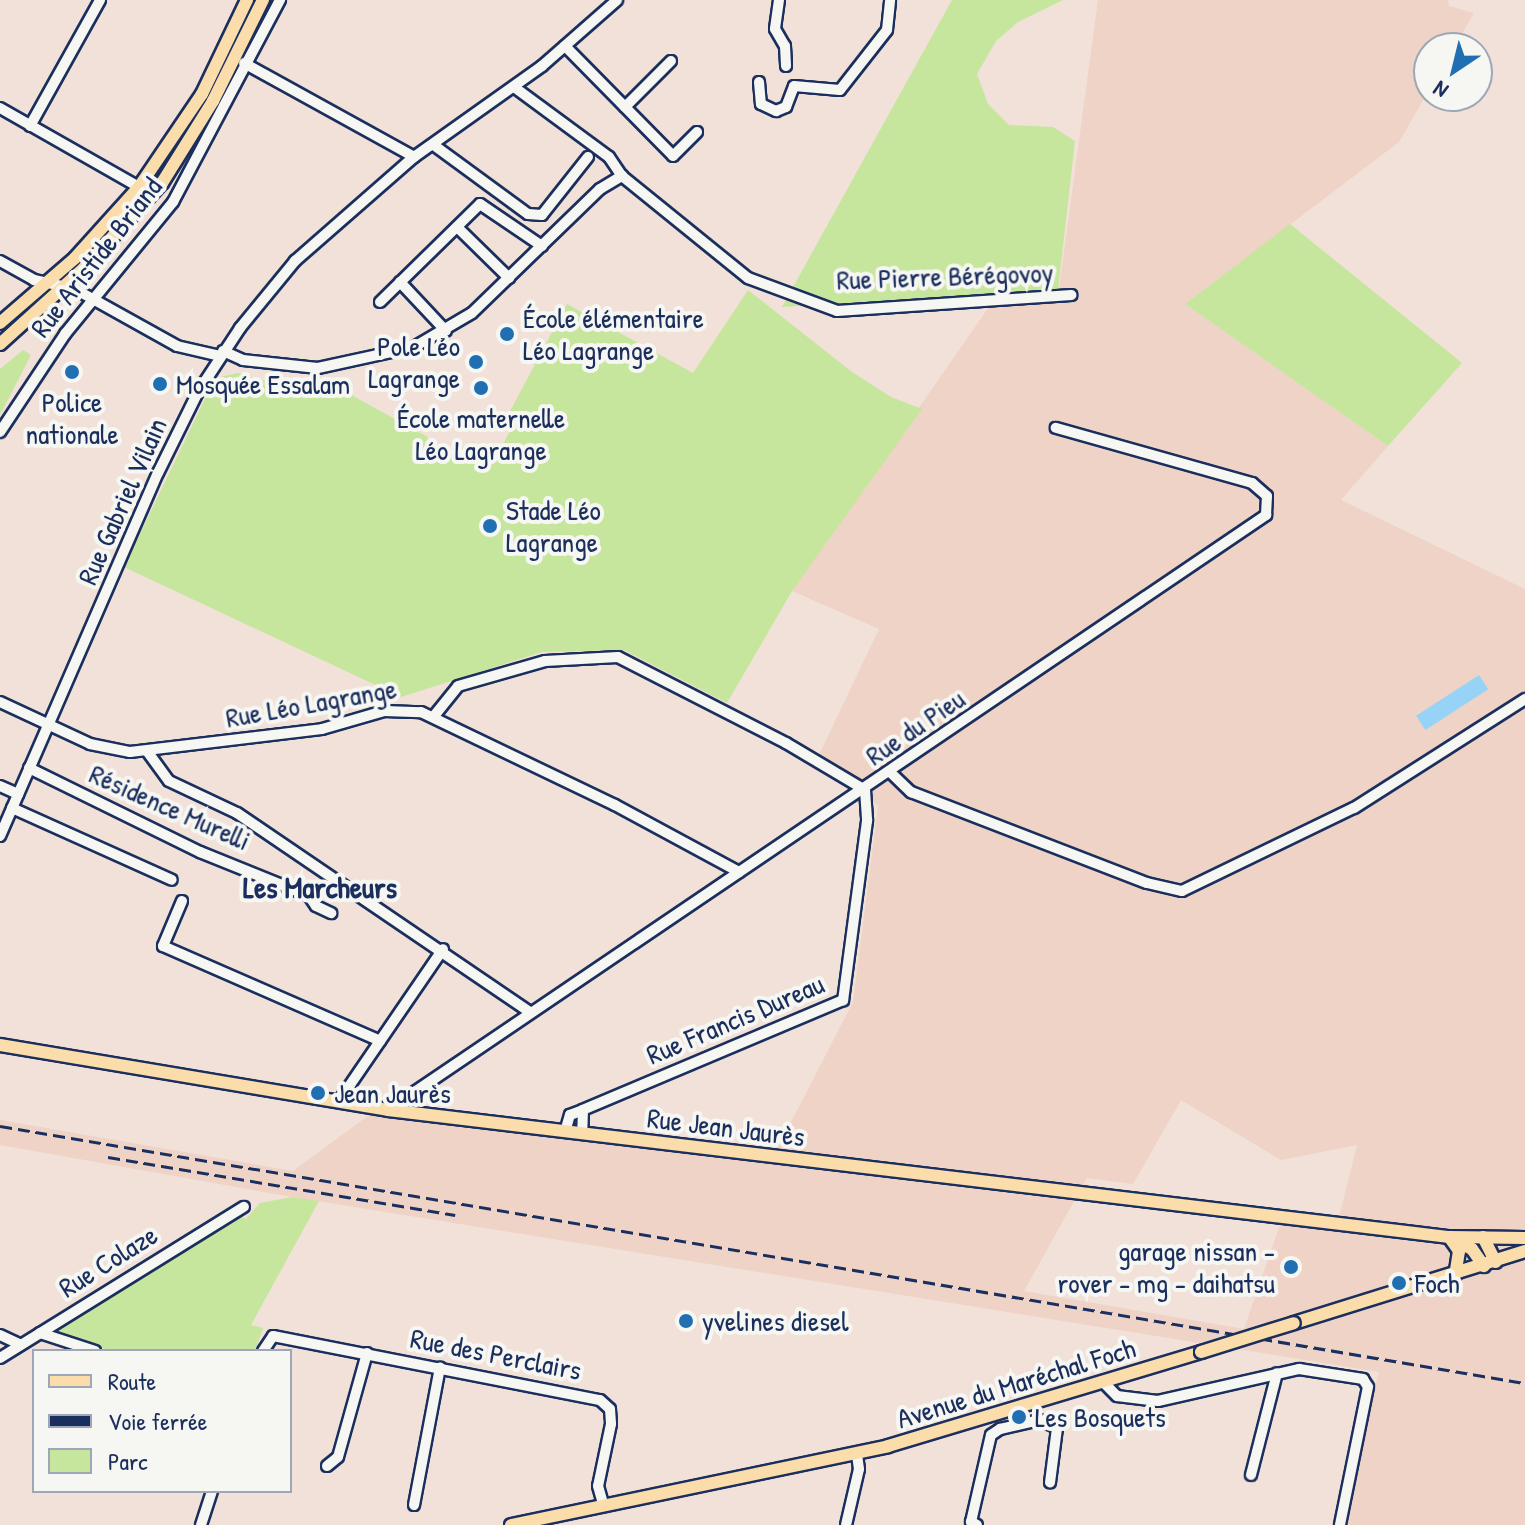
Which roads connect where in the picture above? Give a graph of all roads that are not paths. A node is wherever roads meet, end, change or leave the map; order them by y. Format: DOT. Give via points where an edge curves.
graph roads {
  1 [pos="100,0"];
  2 [pos="247,0"];
  3 [pos="263,0"];
  4 [pos="280,0"];
  5 [pos="617,0"];
  6 [pos="779,0"];
  7 [pos="890,0"];
  8 [pos="229,39"];
  9 [pos="565,46"];
  10 [pos="236,58"];
  11 [pos="219,61"];
  12 [pos="671,61"];
  13 [pos="248,65"];
  14 [pos="786,66"];
  15 [pos="759,82"];
  16 [pos="514,87"];
  17 [pos="625,107"];
  18 [pos="0,108"];
  19 [pos="30,126"];
  20 [pos="697,132"];
  21 [pos="435,146"];
  22 [pos="414,157"];
  23 [pos="588,157"];
  24 [pos="622,176"];
  25 [pos="139,187"];
  26 [pos="107,225"];
  27 [pos="457,227"];
  28 [pos="542,246"];
  29 [pos="0,261"];
  30 [pos="509,278"];
  31 [pos="71,282"];
  32 [pos="400,282"];
  33 [pos="46,284"];
  34 [pos="1071,295"];
  35 [pos="93,300"];
  36 [pos="380,302"];
  37 [pos="0,323"];
  38 [pos="446,331"];
  39 [pos="0,343"];
  40 [pos="222,354"];
  41 [pos="1056,428"];
  42 [pos="0,432"];
  43 [pos="1525,699"];
  44 [pos="0,702"];
  45 [pos="434,716"];
  46 [pos="49,726"];
  47 [pos="147,751"];
  48 [pos="29,768"];
  49 [pos="891,773"];
  50 [pos="0,786"];
  51 [pos="865,790"];
  52 [pos="18,794"];
  53 [pos="12,808"];
  54 [pos="0,836"];
  55 [pos="739,872"];
  56 [pos="172,880"];
  57 [pos="182,901"];
  58 [pos="331,913"];
  59 [pos="443,949"];
  60 [pos="528,1011"];
  61 [pos="380,1041"];
  62 [pos="0,1045"];
  63 [pos="339,1101"];
  64 [pos="388,1110"];
  65 [pos="583,1110"];
  66 [pos="565,1132"];
  67 [pos="582,1133"];
  68 [pos="244,1207"];
  69 [pos="1449,1237"];
  70 [pos="1483,1237"];
  71 [pos="1525,1238"];
  72 [pos="1525,1251"];
  73 [pos="1490,1264"];
  74 [pos="1455,1275"];
  75 [pos="40,1333"];
  76 [pos="0,1335"];
  77 [pos="21,1345"];
  78 [pos="89,1349"];
  79 [pos="264,1349"];
  80 [pos="367,1353"];
  81 [pos="0,1358"];
  82 [pos="440,1367"];
  83 [pos="1277,1373"];
  84 [pos="1103,1382"];
  85 [pos="857,1454"];
  86 [pos="327,1466"];
  87 [pos="1251,1475"];
  88 [pos="1050,1483"];
  89 [pos="211,1493"];
  90 [pos="603,1504"];
  91 [pos="414,1505"];
  92 [pos="201,1525"];
  93 [pos="511,1525"];
  94 [pos="846,1525"];
  95 [pos="977,1525"];
  96 [pos="1340,1525"];
  1 -- 19 [label="street"];
  2 -- 8 [label="main road"];
  3 -- 10 [label="main road"];
  4 -- 13 [label="street, Rue Aristide Briand"];
  5 -- 9 [label="street, Rue Gabriel Vilain"];
  6 -- 14 [label="street" via="775,29 785,46"];
  7 -- 15 [label="street" via="887,30 840,90 794,86 786,107 776,111 761,104"];
  8 -- 10 [label="main road"];
  8 -- 11 [label="main road"];
  9 -- 16 [label="street, Rue Gabriel Vilain"];
  9 -- 17 [label="street"];
  10 -- 11 [label="main road"];
  10 -- 13 [label="street"];
  10 -- 31 [label="main road" via="162,183"];
  11 -- 25 [label="main road"];
  12 -- 17 [label="street"];
  13 -- 22 [label="street"];
  13 -- 35 [label="street, Rue Aristide Briand" via="173,202"];
  16 -- 21 [label="street, Rue Gabriel Vilain"];
  16 -- 24 [label="street, Rue Pierre Bérégovoy" via="609,157"];
  17 -- 20 [label="street" via="673,156"];
  18 -- 19 [label="street"];
  19 -- 25 [label="street"];
  21 -- 22 [label="street, Rue Gabriel Vilain"];
  21 -- 23 [label="street" via="528,214 542,215"];
  22 -- 40 [label="street, Rue Gabriel Vilain" via="295,261"];
  24 -- 28 [label="street"];
  24 -- 34 [label="street, Rue Pierre Bérégovoy" via="748,278 837,311"];
  25 -- 26 [label="main road"];
  26 -- 31 [label="main road"];
  26 -- 33 [label="main road"];
  27 -- 28 [label="street" via="485,204"];
  27 -- 30 [label="street"];
  27 -- 32 [label="street"];
  28 -- 30 [label="street"];
  29 -- 33 [label="street"];
  30 -- 38 [label="street"];
  31 -- 33 [label="street"];
  31 -- 35 [label="street"];
  31 -- 39 [label="main road"];
  32 -- 36 [label="street"];
  32 -- 38 [label="street"];
  33 -- 37 [label="main road"];
  33 -- 39 [label="main road" via="42,296"];
  35 -- 40 [label="street" via="177,346"];
  35 -- 42 [label="street, Rue Aristide Briand"];
  38 -- 40 [label="street" via="394,354 331,367 287,367"];
  40 -- 46 [label="street, Rue Gabriel Vilain" via="158,473"];
  41 -- 49 [label="street, Rue du Pieu" via="1252,483 1267,496 1266,515"];
  43 -- 49 [label="street" via="1354,808 1182,891 1147,883 911,792"];
  44 -- 46 [label="street, Rue Léo Lagrange"];
  45 -- 47 [label="street, Rue Léo Lagrange" via="384,711 322,729"];
  45 -- 51 [label="street" via="458,686 545,661 618,657"];
  45 -- 55 [label="street, Rue Léo Lagrange"];
  46 -- 47 [label="street, Rue Léo Lagrange" via="111,750"];
  46 -- 48 [label="street, Rue Gabriel Vilain"];
  47 -- 59 [label="street" via="169,781 237,813"];
  48 -- 52 [label="street, Rue Gabriel Vilain"];
  48 -- 58 [label="street, Résidence Murelli" via="200,852 309,896"];
  49 -- 51 [label="street, Rue du Pieu"];
  50 -- 52 [label="street"];
  51 -- 55 [label="street, Rue du Pieu"];
  51 -- 65 [label="street, Rue Francis Dureau" via="867,821 843,1000"];
  52 -- 53 [label="street, Rue Gabriel Vilain"];
  53 -- 54 [label="street, Rue Gabriel Vilain"];
  53 -- 56 [label="street"];
  55 -- 60 [label="street, Rue du Pieu"];
  57 -- 61 [label="street" via="163,946"];
  59 -- 60 [label="street"];
  59 -- 61 [label="street"];
  60 -- 64 [label="street, Rue du Pieu"];
  61 -- 63 [label="street"];
  62 -- 63 [label="main road, Rue Jean Jaurès"];
  63 -- 64 [label="main road, Rue Jean Jaurès"];
  64 -- 66 [label="main road, Rue Jean Jaurès"];
  65 -- 66 [label="street, Rue Francis Dureau" via="570,1115"];
  65 -- 67 [label="street"];
  66 -- 67 [label="main road, Rue Jean Jaurès"];
  67 -- 69 [label="main road, Rue Jean Jaurès"];
  68 -- 75 [label="street, Rue Colaze"];
  69 -- 70 [label="main road, Rue Jean Jaurès"];
  69 -- 73 [label="main road"];
  69 -- 74 [label="main road" via="1459,1251"];
  70 -- 71 [label="main road, Rue Jean Jaurès"];
  70 -- 73 [label="main road"];
  72 -- 73 [label="main road, Avenue du Maréchal Foch"];
  73 -- 74 [label="main road, Avenue du Maréchal Foch"];
  74 -- 84 [label="main road, Avenue du Maréchal Foch, bridge"];
  75 -- 77 [label="street, Rue Colaze"];
  75 -- 78 [label="street"];
  76 -- 77 [label="street"];
  77 -- 81 [label="street, Rue Colaze"];
  79 -- 80 [label="street, Rue des Perclairs" via="273,1336"];
  80 -- 82 [label="street, Rue des Perclairs"];
  80 -- 86 [label="street" via="338,1457"];
  82 -- 90 [label="street, Rue des Perclairs" via="600,1400 610,1409 611,1424 598,1486"];
  82 -- 91 [label="street"];
  83 -- 84 [label="street" via="1158,1401 1117,1396"];
  83 -- 87 [label="street"];
  83 -- 96 [label="street" via="1328,1371 1363,1379 1368,1387"];
  84 -- 85 [label="main road, Avenue du Maréchal Foch"];
  85 -- 90 [label="main road, Avenue du Maréchal Foch"];
  85 -- 94 [label="street" via="859,1469"];
  88 -- 95 [label="street" via="1057,1428 1040,1420 1000,1429 991,1435 971,1522"];
  89 -- 92 [label="street"];
  90 -- 93 [label="main road, Avenue du Maréchal Foch"];
}
